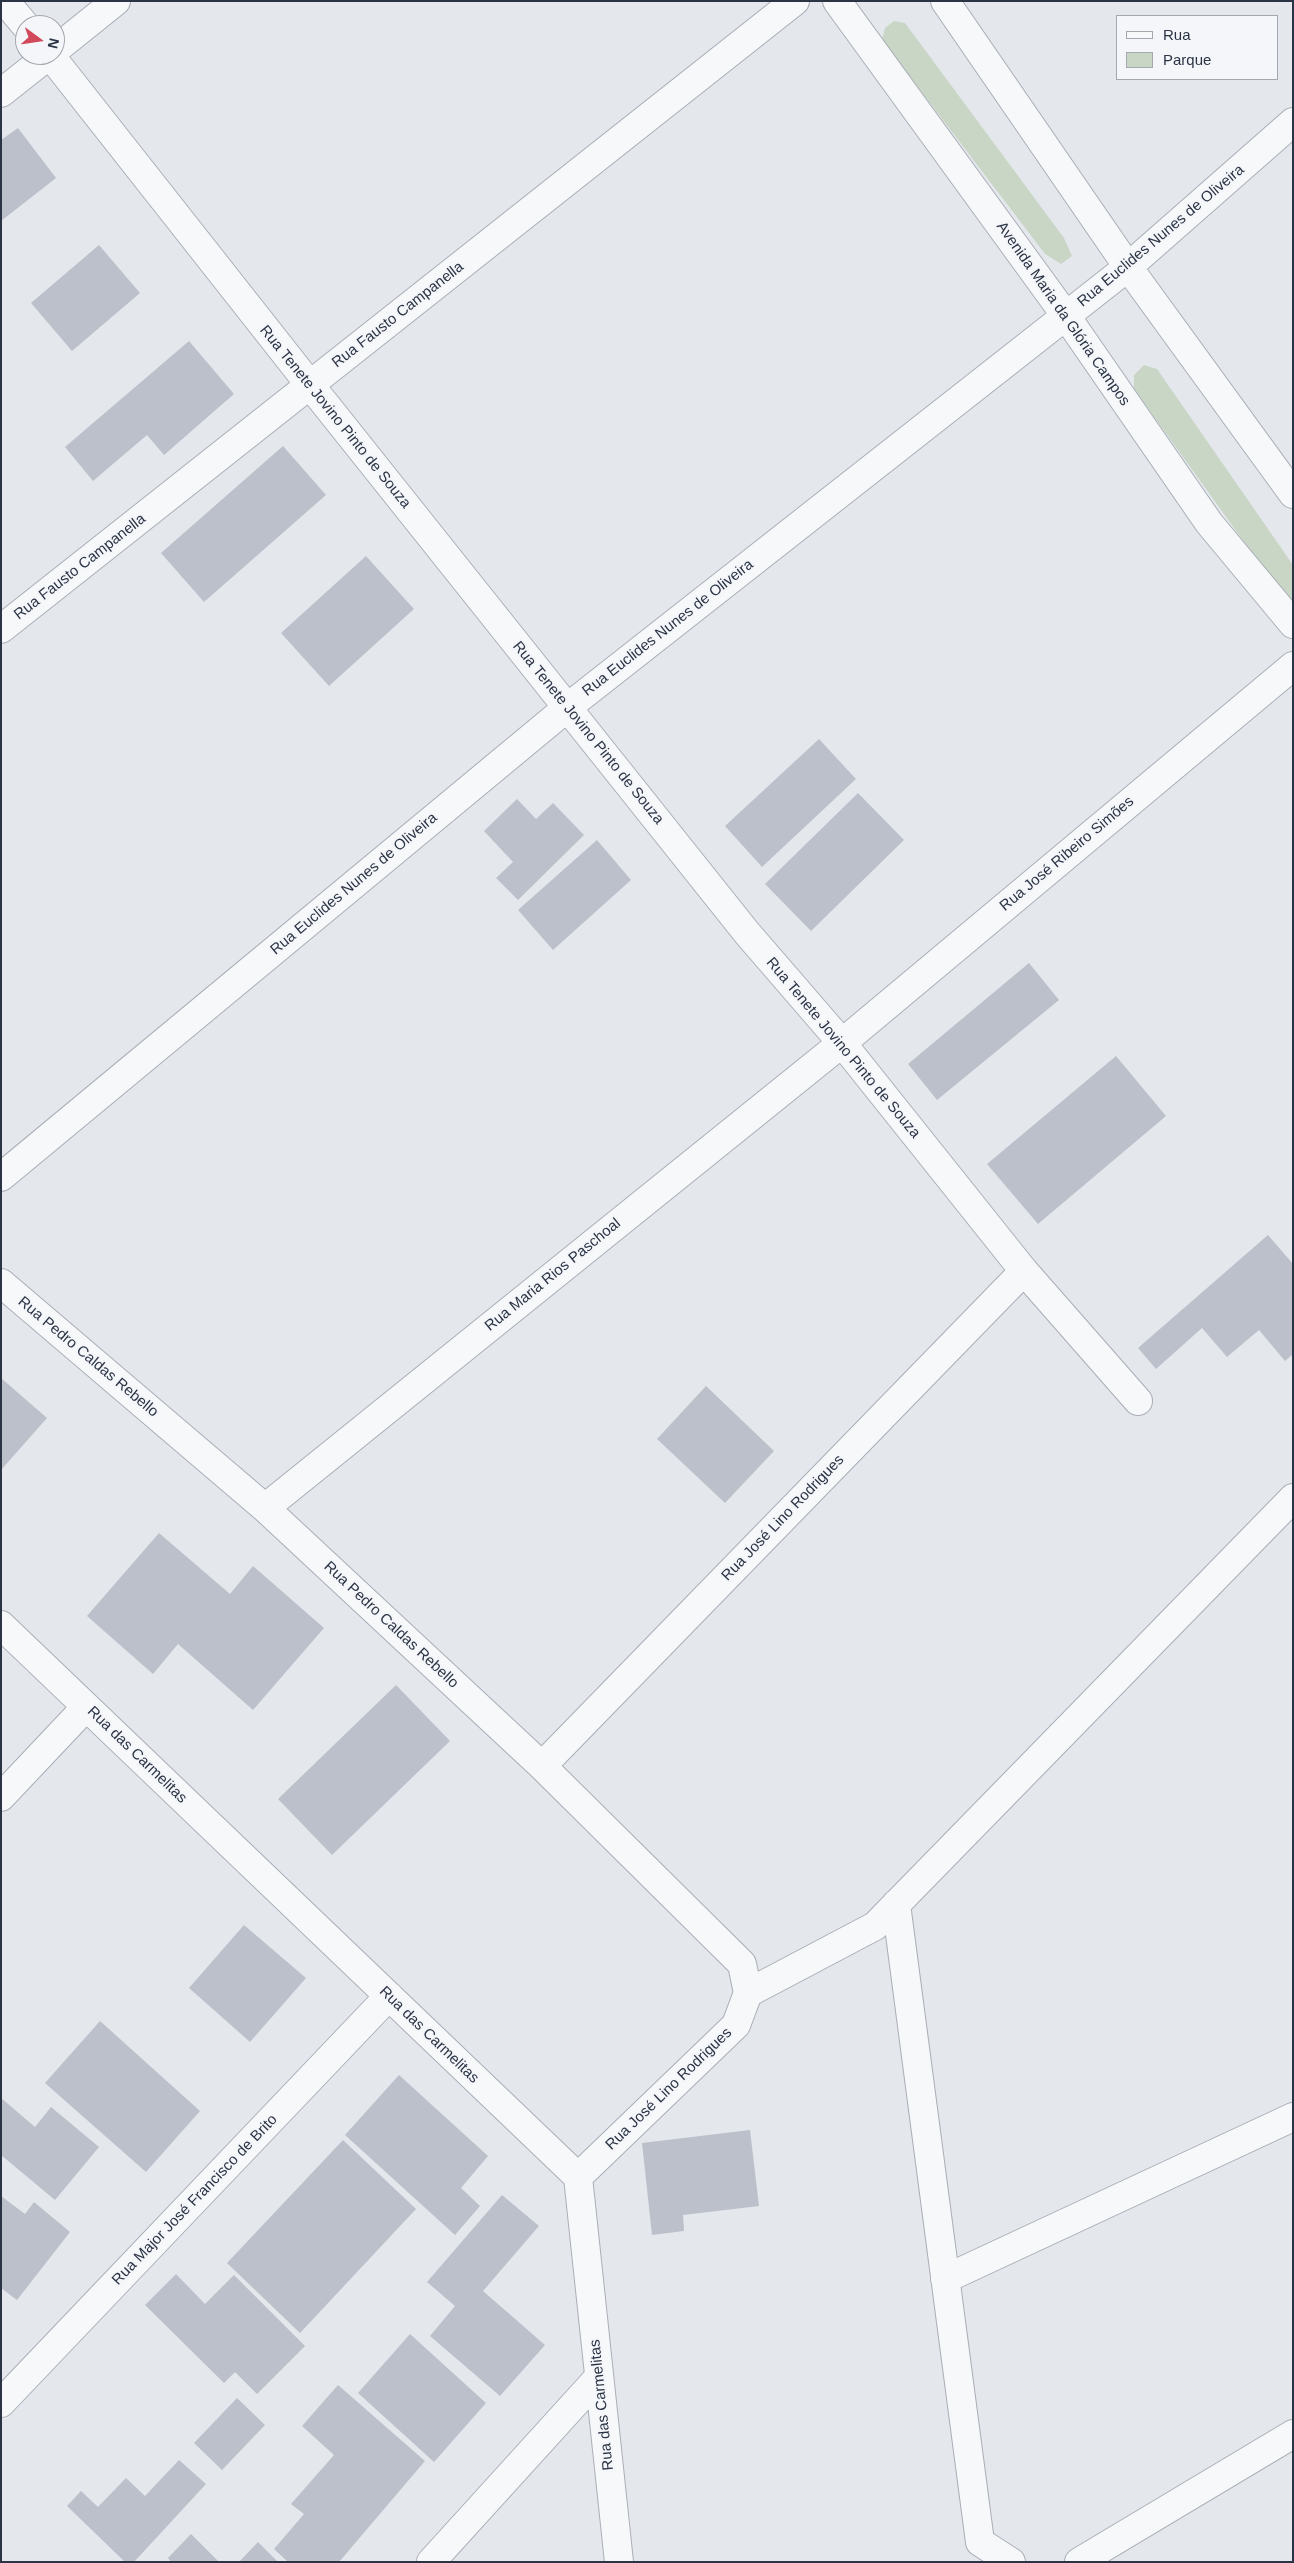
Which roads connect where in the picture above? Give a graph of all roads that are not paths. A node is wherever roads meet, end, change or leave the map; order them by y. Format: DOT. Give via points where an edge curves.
graph roads {
  1 [pos="5,1"];
  2 [pos="116,1"];
  3 [pos="795,1"];
  4 [pos="837,1"];
  5 [pos="945,1"];
  6 [pos="17,15"];
  7 [pos="65,42"];
  8 [pos="37,65"];
  9 [pos="58,65"];
  10 [pos="1,93"];
  11 [pos="1293,122"];
  12 [pos="1128,267"];
  13 [pos="1066,316"];
  14 [pos="310,385"];
  15 [pos="1293,494"];
  16 [pos="1293,624"];
  17 [pos="1,629"];
  18 [pos="1293,666"];
  19 [pos="568,707"];
  20 [pos="842,1043"];
  21 [pos="1,1177"];
  22 [pos="1024,1271"];
  23 [pos="1,1283"];
  24 [pos="1138,1401"];
  25 [pos="1293,1498"];
  26 [pos="265,1508"];
  27 [pos="1,1625"];
  28 [pos="86,1707"];
  29 [pos="542,1766"];
  30 [pos="1,1797"];
  31 [pos="896,1904"];
  32 [pos="748,1993"];
  33 [pos="389,1996"];
  34 [pos="1293,2117"];
  35 [pos="578,2177"];
  36 [pos="945,2279"];
  37 [pos="599,2377"];
  38 [pos="1,2403"];
  39 [pos="1293,2434"];
  40 [pos="431,2562"];
  41 [pos="619,2562"];
  42 [pos="1011,2562"];
  43 [pos="1079,2562"];
  1 -- 6 [label="street"];
  2 -- 7 [label="street"];
  3 -- 14 [label="street, Rua Fausto Campanella"];
  4 -- 13 [label="street, Avenida Maria da Glória Campos"];
  5 -- 12 [label="street"];
  8 -- 10 [label="street"];
  9 -- 14 [label="street, Rua Tenete Jovino Pinto de Souza"];
  11 -- 12 [label="street, Rua Euclides Nunes de Oliveira"];
  12 -- 13 [label="street, Rua Euclides Nunes de Oliveira"];
  12 -- 15 [label="street"];
  13 -- 16 [label="street, Avenida Maria da Glória Campos" via="1208,524"];
  13 -- 19 [label="street, Rua Euclides Nunes de Oliveira"];
  14 -- 17 [label="street, Rua Fausto Campanella"];
  14 -- 19 [label="street, Rua Tenete Jovino Pinto de Souza"];
  18 -- 20 [label="street, Rua José Ribeiro Simões"];
  19 -- 20 [label="street, Rua Tenete Jovino Pinto de Souza" via="747,933"];
  19 -- 21 [label="street, Rua Euclides Nunes de Oliveira"];
  20 -- 22 [label="street, Rua Tenete Jovino Pinto de Souza"];
  20 -- 26 [label="street, Rua Maria Rios Paschoal"];
  22 -- 24 [label="street, Rua Tenete Jovino Pinto de Souza"];
  22 -- 29 [label="street, Rua José Lino Rodrigues"];
  23 -- 26 [label="street, Rua Pedro Caldas Rebello"];
  25 -- 31 [label="street"];
  26 -- 29 [label="street, Rua Pedro Caldas Rebello"];
  27 -- 28 [label="street, Rua das Carmelitas"];
  28 -- 30 [label="street"];
  28 -- 33 [label="street, Rua das Carmelitas"];
  29 -- 32 [label="street, Rua Pedro Caldas Rebello" via="742,1964"];
  31 -- 32 [label="street" via="875,1926"];
  31 -- 36 [label="street"];
  32 -- 35 [label="street, Rua José Lino Rodrigues" via="736,2025"];
  33 -- 35 [label="street, Rua das Carmelitas"];
  33 -- 38 [label="street, Rua Major José Francisco de Brito"];
  34 -- 36 [label="street"];
  35 -- 37 [label="street, Rua das Carmelitas"];
  36 -- 42 [label="street" via="980,2542"];
  37 -- 40 [label="street"];
  37 -- 41 [label="street, Rua das Carmelitas"];
  39 -- 43 [label="street"];
}
